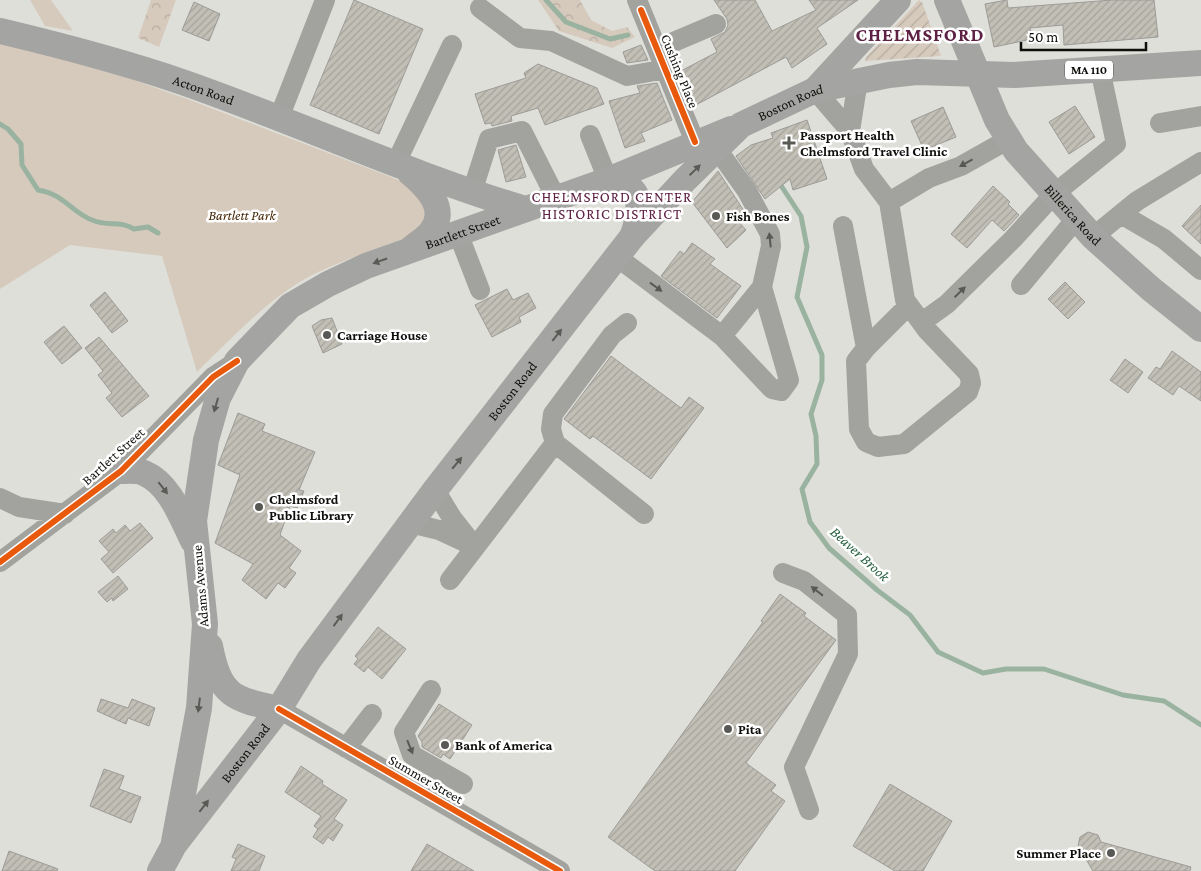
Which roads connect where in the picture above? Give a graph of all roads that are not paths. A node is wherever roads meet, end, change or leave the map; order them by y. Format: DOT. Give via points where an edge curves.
graph roads {
  1 [pos="325,0"];
  2 [pos="898,0"];
  3 [pos="947,0"];
  4 [pos="639,5"];
  5 [pos="480,8"];
  6 [pos="716,24"];
  7 [pos="0,31"];
  8 [pos="452,45"];
  9 [pos="657,49"];
  10 [pos="1201,63"];
  11 [pos="666,69"];
  12 [pos="1100,70"];
  13 [pos="978,74"];
  14 [pos="858,80"];
  15 [pos="815,90"];
  16 [pos="1201,116"];
  17 [pos="279,118"];
  18 [pos="1160,123"];
  19 [pos="850,132"];
  20 [pos="590,135"];
  21 [pos="1009,139"];
  22 [pos="706,146"];
  23 [pos="1201,162"];
  24 [pos="399,166"];
  25 [pos="608,180"];
  26 [pos="472,192"];
  27 [pos="1054,194"];
  28 [pos="556,198"];
  29 [pos="889,202"];
  30 [pos="525,209"];
  31 [pos="1121,214"];
  32 [pos="843,226"];
  33 [pos="1085,228"];
  34 [pos="458,233"];
  35 [pos="632,237"];
  36 [pos="408,252"];
  37 [pos="617,258"];
  38 [pos="1201,270"];
  39 [pos="1021,285"];
  40 [pos="762,288"];
  41 [pos="480,290"];
  42 [pos="909,306"];
  43 [pos="922,322"];
  44 [pos="628,323"];
  45 [pos="1201,329"];
  46 [pos="722,336"];
  47 [pos="866,348"];
  48 [pos="237,361"];
  49 [pos="555,444"];
  50 [pos="121,471"];
  51 [pos="435,490"];
  52 [pos="0,498"];
  53 [pos="65,514"];
  54 [pos="644,514"];
  55 [pos="410,523"];
  56 [pos="196,545"];
  57 [pos="474,546"];
  58 [pos="0,562"];
  59 [pos="783,573"];
  60 [pos="450,580"];
  61 [pos="205,624"];
  62 [pos="309,660"];
  63 [pos="430,690"];
  64 [pos="234,696"];
  65 [pos="279,709"];
  66 [pos="372,714"];
  67 [pos="346,748"];
  68 [pos="463,784"];
  69 [pos="809,810"];
  70 [pos="174,845"];
  71 [pos="160,871"];
  72 [pos="560,871"];
  1 -- 17 [label="street"];
  2 -- 15 [label="main road"];
  3 -- 13 [label="main road, Billerica Road"];
  4 -- 9 [label="street, Cushing Place"];
  5 -- 11 [label="street" via="520,38 551,41 627,76"];
  6 -- 9 [label="street"];
  7 -- 17 [label="main road, Acton Road" via="91,53"];
  8 -- 24 [label="street"];
  9 -- 11 [label="street, Cushing Place"];
  10 -- 12 [label="main road, MA 110"];
  11 -- 22 [label="street, Cushing Place"];
  12 -- 13 [label="main road, MA 110"];
  12 -- 27 [label="street" via="1116,144"];
  13 -- 14 [label="main road, Boston Road" via="917,72"];
  13 -- 21 [label="main road, Billerica Road" via="996,120"];
  14 -- 15 [label="main road, Boston Road"];
  14 -- 19 [label="street"];
  15 -- 19 [label="street"];
  15 -- 22 [label="main road, Boston Road"];
  16 -- 18 [label="street"];
  17 -- 24 [label="main road, Acton Road"];
  19 -- 29 [label="street" via="864,169"];
  20 -- 25 [label="street"];
  21 -- 27 [label="main road, Billerica Road"];
  21 -- 29 [label="street, one-way" via="960,166 929,178"];
  22 -- 25 [label="main road, Bartlett Street"];
  35 -- 22 [label="main road, Boston Road, one-way" via="684,181"];
  40 -- 22 [label="street, Cushing Place, one-way" via="771,246 770,234 747,191"];
  23 -- 31 [label="street"];
  24 -- 26 [label="main road, Acton Road"];
  24 -- 36 [label="main road, Acton Road" via="427,187 437,210 430,233"];
  25 -- 28 [label="main road, Bartlett Street"];
  25 -- 35 [label="main road" via="628,186 634,193 638,220"];
  26 -- 28 [label="street" via="489,139 522,131"];
  26 -- 30 [label="main road, Acton Road"];
  27 -- 33 [label="main road, Billerica Road"];
  43 -- 27 [label="street, one-way" via="947,304 1014,239"];
  28 -- 30 [label="main road, Bartlett Street"];
  29 -- 42 [label="street" via="905,300"];
  30 -- 34 [label="main road, Bartlett Street"];
  31 -- 33 [label="street"];
  31 -- 38 [label="street" via="1164,239"];
  32 -- 47 [label="street"];
  33 -- 39 [label="street"];
  33 -- 45 [label="main road, Billerica Road" via="1151,289"];
  34 -- 36 [label="main road, Bartlett Street"];
  34 -- 41 [label="street"];
  35 -- 37 [label="main road, Boston Road"];
  36 -- 48 [label="main road, Bartlett Street, one-way" via="366,266 290,306"];
  37 -- 46 [label="street, one-way"];
  51 -- 37 [label="main road, Boston Road, one-way"];
  40 -- 46 [label="street"];
  40 -- 46 [label="street" via="788,376 787,385 781,391 772,389"];
  42 -- 43 [label="street"];
  42 -- 47 [label="street"];
  43 -- 47 [label="street" via="969,374 971,383 968,392 904,444 878,447 866,442 859,429 856,361"];
  44 -- 49 [label="street" via="612,335 553,414 551,429"];
  48 -- 50 [label="street, Bartlett Street" via="213,377"];
  48 -- 56 [label="main road, Adams Avenue, one-way" via="218,398 206,440 194,521"];
  49 -- 54 [label="street"];
  49 -- 57 [label="street"];
  50 -- 53 [label="street, Bartlett Street"];
  50 -- 56 [label="main road, one-way" via="142,472 160,483"];
  51 -- 55 [label="main road, Boston Road"];
  51 -- 57 [label="street"];
  52 -- 53 [label="street" via="19,507"];
  53 -- 58 [label="street, Bartlett Street"];
  55 -- 57 [label="street" via="440,530"];
  62 -- 55 [label="main road, Boston Road, one-way"];
  56 -- 61 [label="main road, Adams Avenue"];
  57 -- 60 [label="street"];
  69 -- 59 [label="street, one-way" via="794,767 848,654 846,615 804,581"];
  61 -- 64 [label="main road" via="215,671 223,686"];
  61 -- 70 [label="main road, Adams Avenue, one-way" via="199,708"];
  62 -- 64 [label="main road" via="276,688"];
  62 -- 65 [label="main road, Boston Road"];
  63 -- 68 [label="street, one-way" via="404,732 412,755"];
  64 -- 65 [label="main road"];
  65 -- 67 [label="street, Summer Street"];
  70 -- 65 [label="main road, Boston Road, one-way"];
  66 -- 67 [label="street"];
  67 -- 72 [label="street, Summer Street"];
  70 -- 71 [label="main road, Boston Road"];
}
